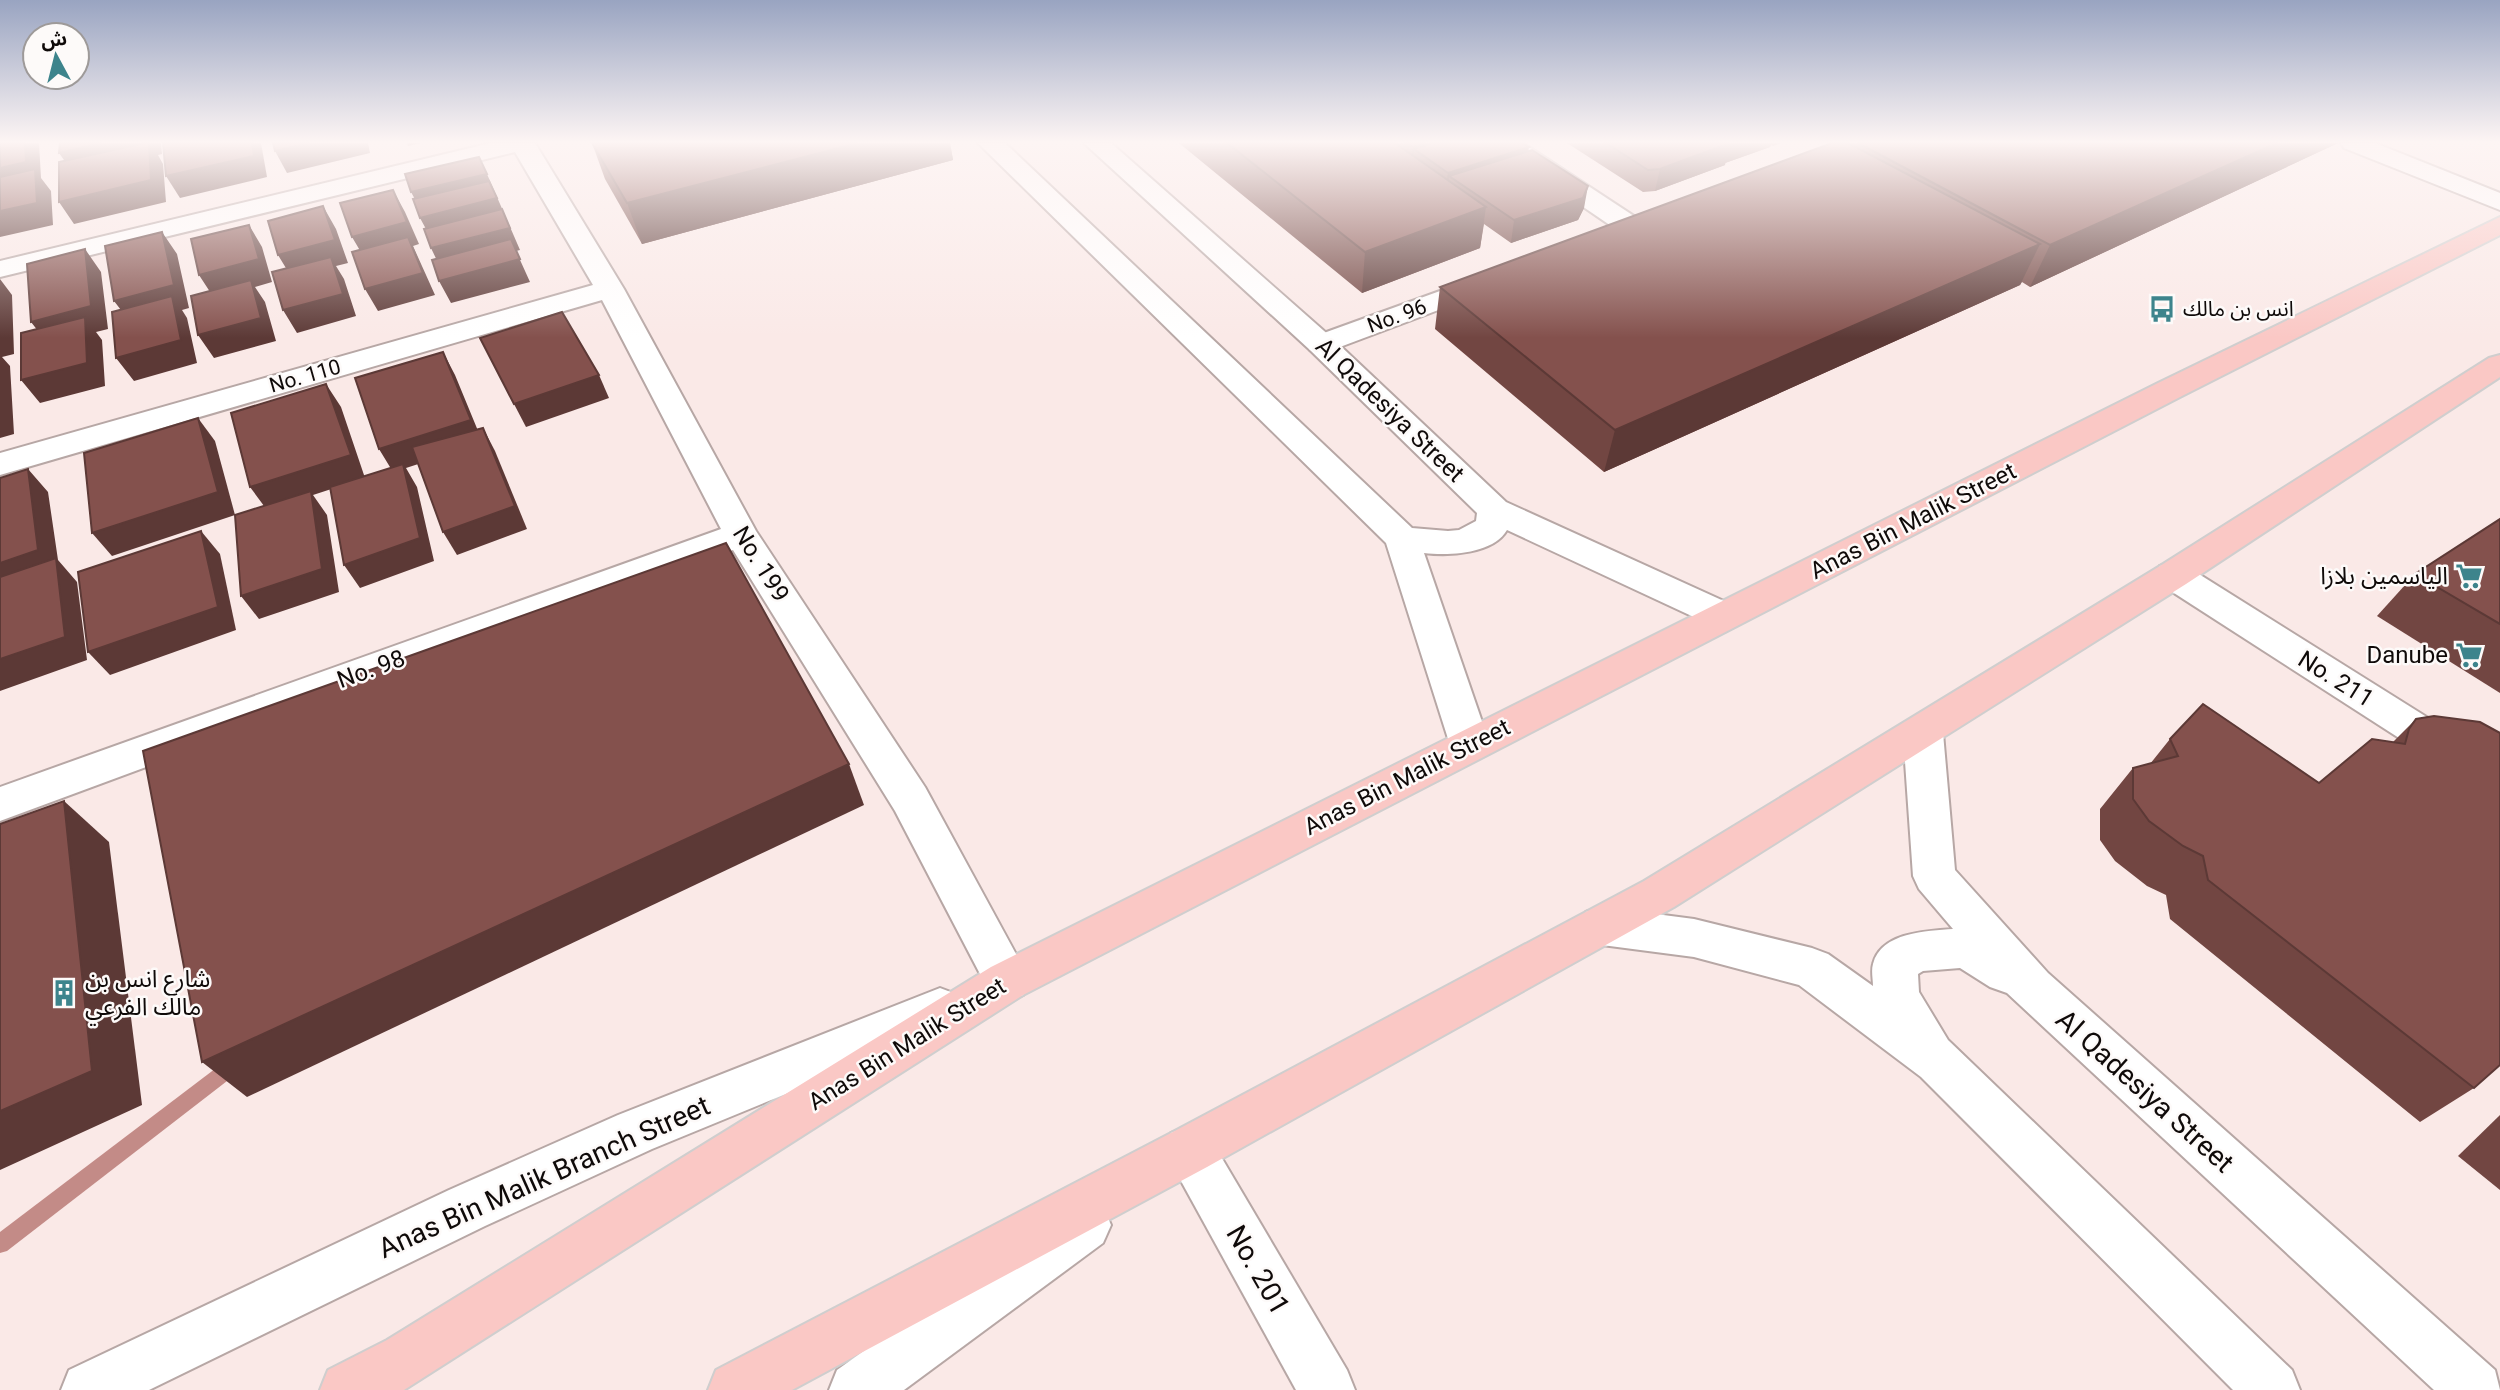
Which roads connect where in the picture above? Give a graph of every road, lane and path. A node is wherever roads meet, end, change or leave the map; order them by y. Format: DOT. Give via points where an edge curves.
graph roads {
  1 [pos="252,208"];
  2 [pos="562,208"];
  3 [pos="1058,208"];
  4 [pos="1169,208"];
  5 [pos="1603,208"];
  6 [pos="1659,218"];
  7 [pos="2500,225"];
  8 [pos="1633,228"];
  9 [pos="1607,237"];
  10 [pos="0,268"];
  11 [pos="1516,271"];
  12 [pos="610,289"];
  13 [pos="1321,344"];
  14 [pos="2500,364"];
  15 [pos="0,464"];
  16 [pos="1493,510"];
  17 [pos="741,534"];
  18 [pos="1402,538"];
  19 [pos="2173,575"];
  20 [pos="1724,616"];
  21 [pos="1923,733"];
  22 [pos="1470,745"];
  23 [pos="2500,783"];
  24 [pos="0,804"];
  25 [pos="1602,926"];
  26 [pos="1007,981"];
  27 [pos="2032,988"];
  28 [pos="1938,1061"];
  29 [pos="1189,1150"];
  30 [pos="89,1390"];
  31 [pos="348,1390"];
  32 [pos="736,1390"];
  33 [pos="857,1390"];
  34 [pos="1327,1390"];
  35 [pos="2272,1390"];
  36 [pos="2475,1390"];
  1 -- 10 [label="street"];
  2 -- 12 [label="street, No. 199"];
  3 -- 18 [label="street"];
  4 -- 13 [label="street, Al Qadesiya Street"];
  5 -- 8 [label="street"];
  6 -- 8 [label="street"];
  7 -- 20 [label="main road, Anas Bin Malik Street"];
  8 -- 9 [label="street"];
  11 -- 13 [label="street, No. 96"];
  12 -- 15 [label="street, No. 110"];
  12 -- 17 [label="street, No. 199"];
  13 -- 16 [label="street, Al Qadesiya Street"];
  14 -- 19 [label="main road"];
  16 -- 18 [label="street" via="1492,527 1473,539 1442,544"];
  16 -- 20 [label="street, Al Qadesiya Street"];
  17 -- 24 [label="street, No. 98"];
  17 -- 26 [label="street, No. 199" via="909,799"];
  18 -- 22 [label="street"];
  19 -- 21 [label="main road"];
  19 -- 23 [label="street, No. 211"];
  20 -- 22 [label="main road, Anas Bin Malik Street"];
  21 -- 25 [label="main road"];
  21 -- 27 [label="street, Al Qadesiya Street" via="1934,876"];
  22 -- 26 [label="main road, Anas Bin Malik Street"];
  25 -- 28 [label="street" via="1694,938 1812,968"];
  25 -- 29 [label="main road"];
  26 -- 30 [label="street, Anas Bin Malik Branch Street" via="635,1132 455,1213"];
  26 -- 31 [label="main road, Anas Bin Malik Street" via="406,1359"];
  27 -- 28 [label="street" via="1966,948 1915,952 1895,965 1896,997"];
  27 -- 36 [label="street, Al Qadesiya Street"];
  28 -- 35 [label="street"];
  29 -- 32 [label="main road"];
  29 -- 33 [label="street"];
  29 -- 34 [label="street, No. 201"];
}
